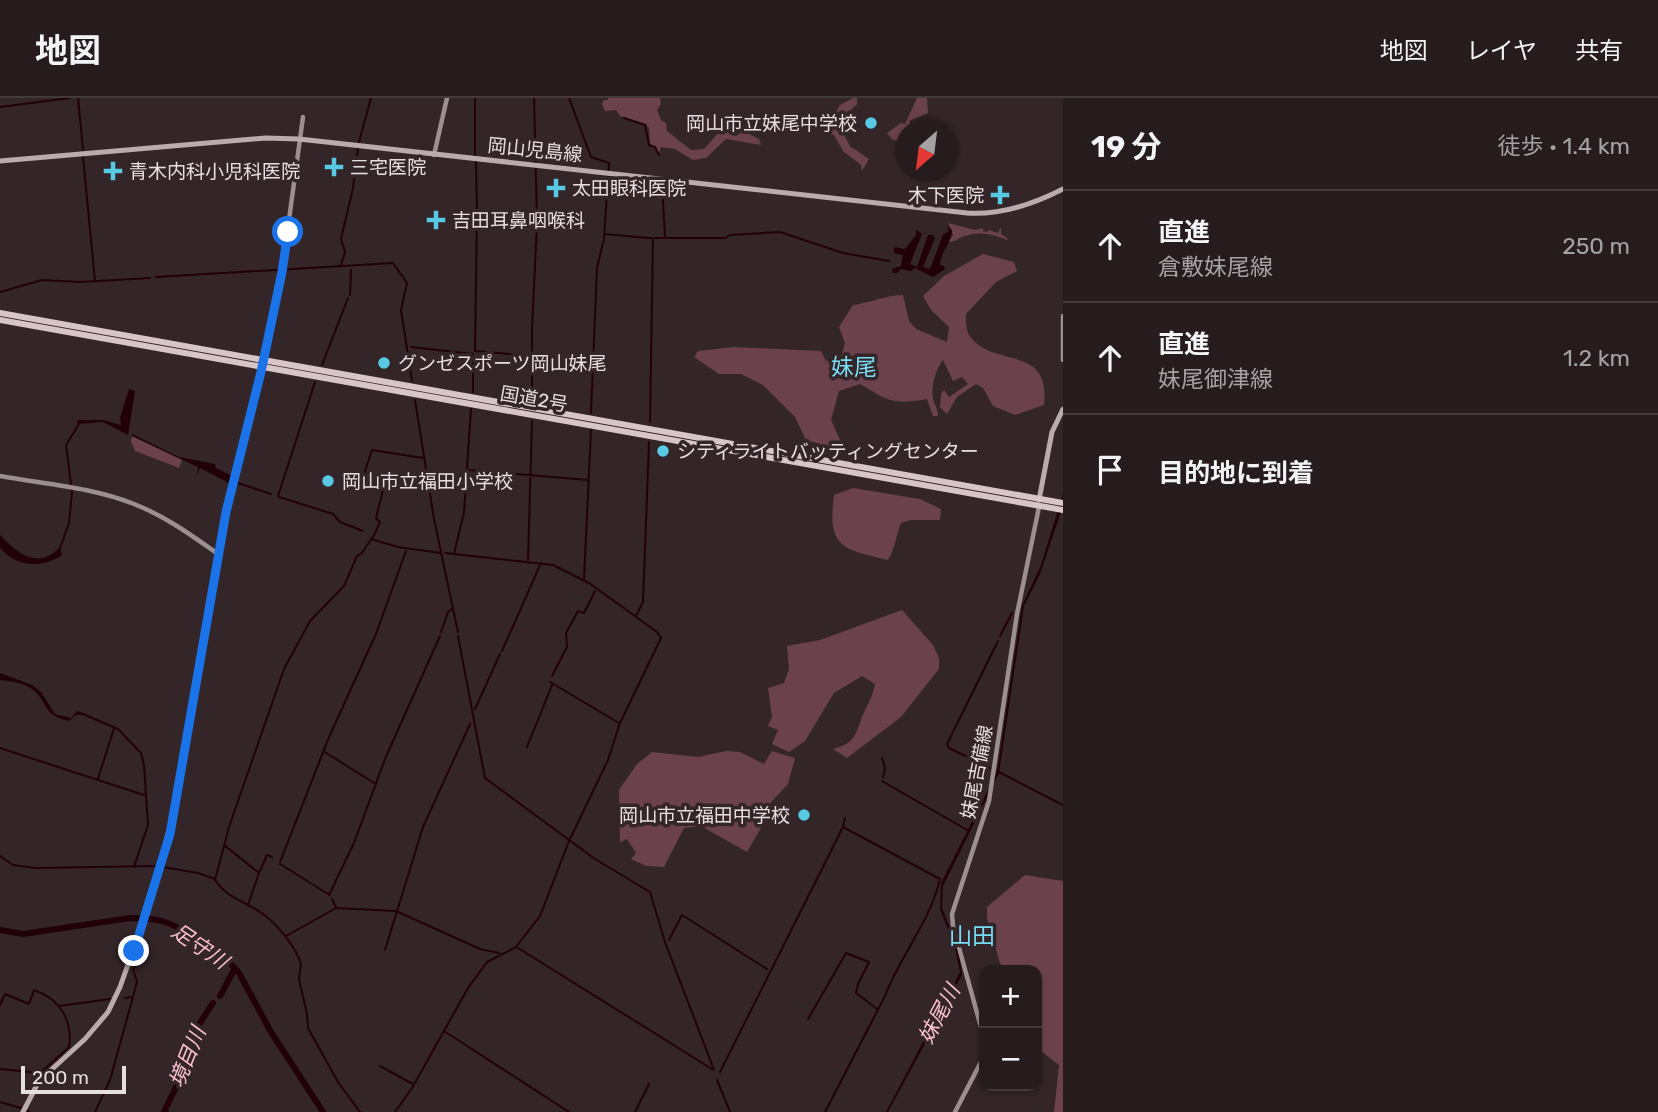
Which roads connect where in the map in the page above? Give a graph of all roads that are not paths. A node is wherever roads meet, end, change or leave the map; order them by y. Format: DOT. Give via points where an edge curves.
graph roads {
  1 [pos="447,98"];
  2 [pos="303,117"];
  3 [pos="299,139"];
  4 [pos="434,155"];
  5 [pos="0,161"];
  6 [pos="1063,188"];
  7 [pos="0,313"];
  8 [pos="1063,316"];
  9 [pos="0,320"];
  10 [pos="1063,360"];
  11 [pos="263,363"];
  12 [pos="1063,409"];
  13 [pos="0,476"];
  14 [pos="1039,503"];
  15 [pos="1061,507"];
  16 [pos="218,554"];
  17 [pos="981,1028"];
  18 [pos="979,1066"];
  19 [pos="23,1112"];
  20 [pos="955,1112"];
  1 -- 4 [label="main road"];
  2 -- 3 [label="main road"];
  3 -- 4 [label="main road, 岡山児島線"];
  3 -- 5 [label="main road, 岡山児島線" via="245,138"];
  3 -- 11 [label="main road" via="283,270"];
  4 -- 6 [label="main road, 岡山児島線" via="978,214 1030,204"];
  7 -- 11 [label="highway, 国道2号"];
  8 -- 10 [label="main road"];
  9 -- 11 [label="highway, 国道2号"];
  11 -- 14 [label="highway, 国道2号"];
  11 -- 16 [label="main road"];
  12 -- 14 [label="main road" via="1052,432"];
  13 -- 16 [label="main road" via="112,497 140,507 194,535"];
  14 -- 15 [label="highway, 国道2号"];
  14 -- 17 [label="main road, 妹尾吉備線" via="989,801 952,914"];
  16 -- 19 [label="main road" via="177,800 135,949 108,1012 39,1081"];
  18 -- 20 [label="main road"];
}
